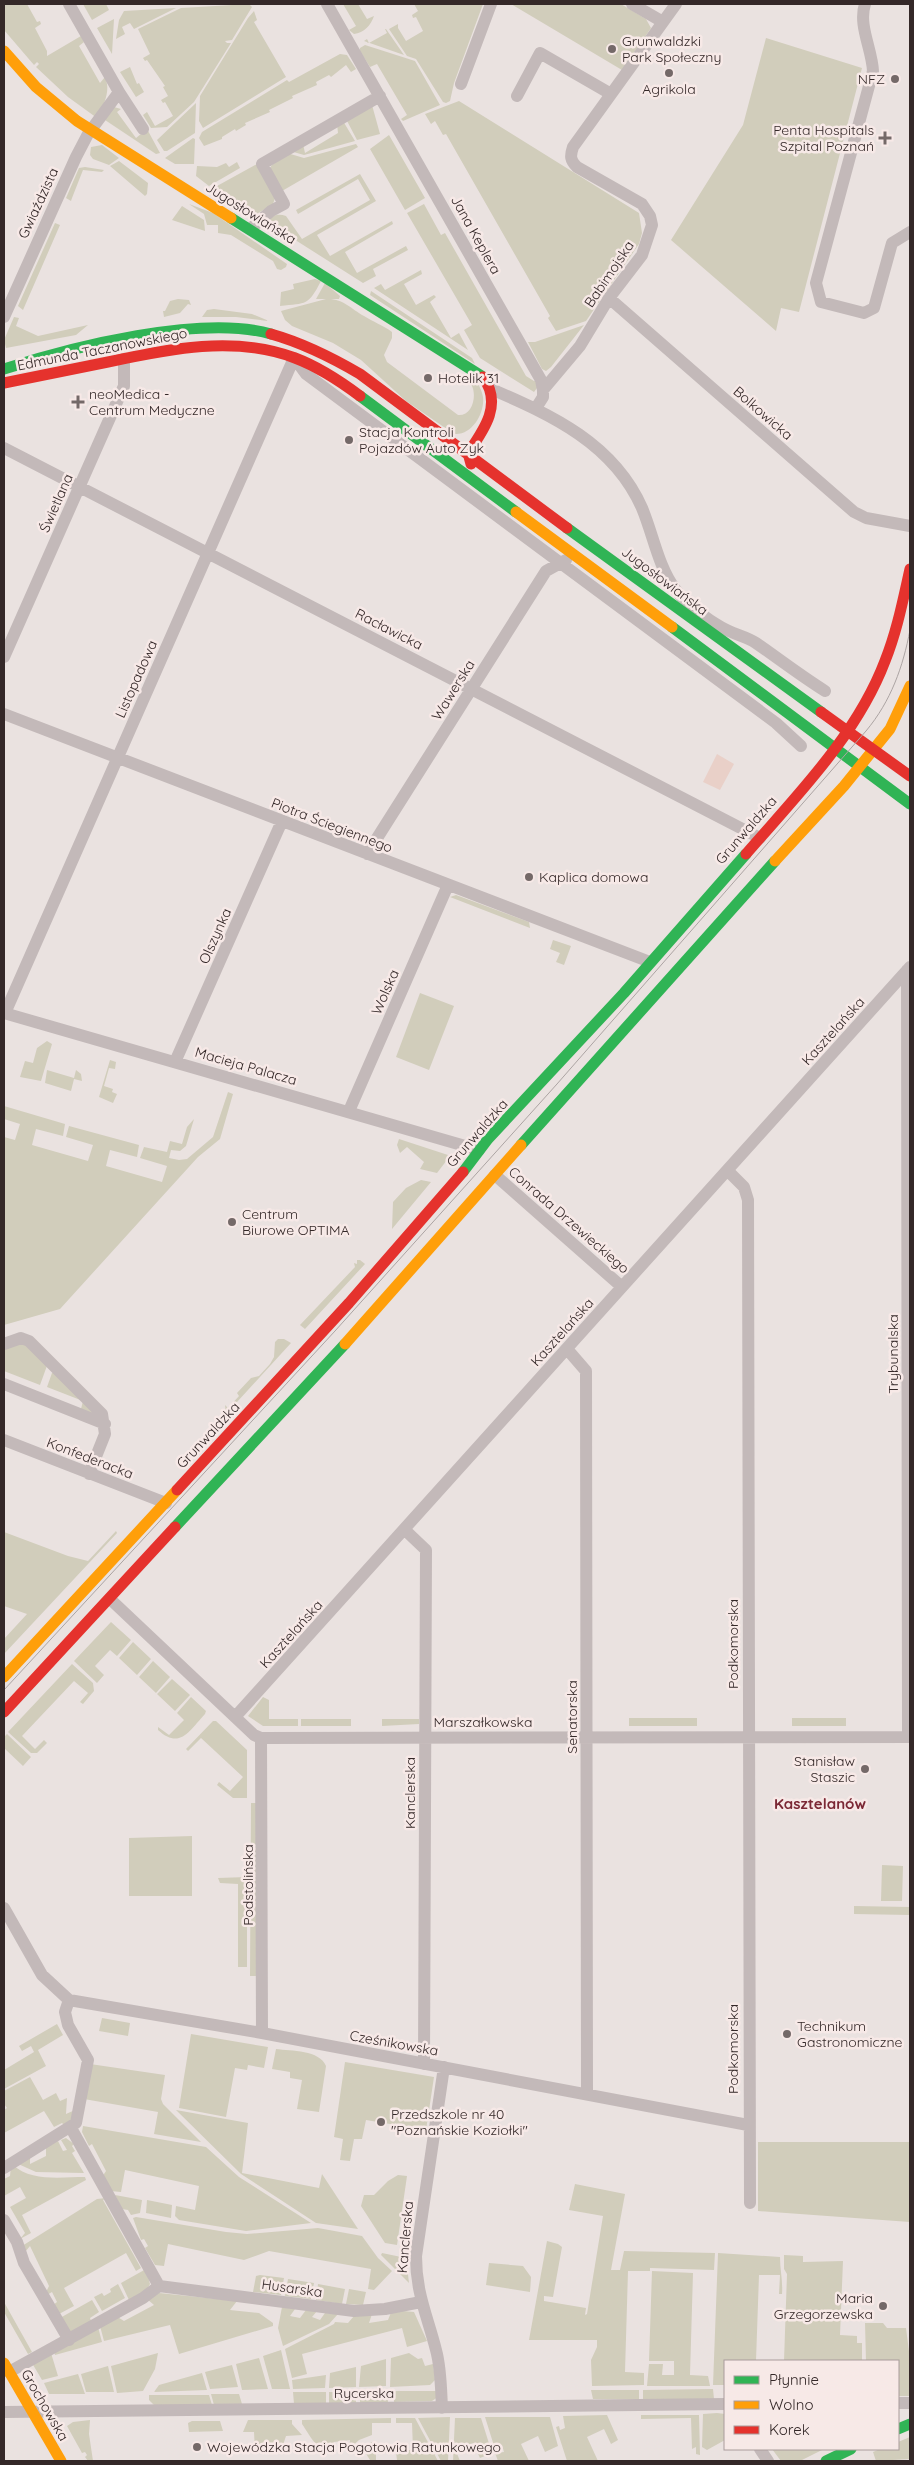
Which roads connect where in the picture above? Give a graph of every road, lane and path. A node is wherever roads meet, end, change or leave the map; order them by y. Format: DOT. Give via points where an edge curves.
graph roads {
  1 [pos="69,4"];
  2 [pos="327,4"];
  3 [pos="491,4"];
  4 [pos="632,4"];
  5 [pos="676,4"];
  6 [pos="865,4"];
  7 [pos="663,22"];
  8 [pos="4,51"];
  9 [pos="461,84"];
  10 [pos="119,92"];
  11 [pos="611,94"];
  12 [pos="380,96"];
  13 [pos="517,96"];
  14 [pos="143,129"];
  15 [pos="91,130"];
  16 [pos="250,230"];
  17 [pos="910,232"];
  18 [pos="609,298"];
  19 [pos="4,317"];
  20 [pos="300,342"];
  21 [pos="294,358"];
  22 [pos="124,359"];
  23 [pos="4,369"];
  24 [pos="4,383"];
  25 [pos="491,389"];
  26 [pos="543,390"];
  27 [pos="536,408"];
  28 [pos="4,448"];
  29 [pos="432,450"];
  30 [pos="468,453"];
  31 [pos="80,487"];
  32 [pos="482,487"];
  33 [pos="910,526"];
  34 [pos="208,553"];
  35 [pos="577,557"];
  36 [pos="560,562"];
  37 [pos="910,569"];
  38 [pos="4,656"];
  39 [pos="910,686"];
  40 [pos="472,689"];
  41 [pos="825,691"];
  42 [pos="4,714"];
  43 [pos="846,730"];
  44 [pos="801,746"];
  45 [pos="834,748"];
  46 [pos="874,750"];
  47 [pos="117,759"];
  48 [pos="860,767"];
  49 [pos="910,776"];
  50 [pos="910,804"];
  51 [pos="282,821"];
  52 [pos="760,838"];
  53 [pos="367,854"];
  54 [pos="448,886"];
  55 [pos="650,962"];
  56 [pos="909,969"];
  57 [pos="4,1013"];
  58 [pos="176,1062"];
  59 [pos="349,1111"];
  60 [pos="480,1150"];
  61 [pos="728,1171"];
  62 [pos="495,1175"];
  63 [pos="622,1288"];
  64 [pos="4,1344"];
  65 [pos="567,1349"];
  66 [pos="909,1358"];
  67 [pos="4,1384"];
  68 [pos="105,1424"];
  69 [pos="4,1440"];
  70 [pos="89,1474"];
  71 [pos="166,1503"];
  72 [pos="141,1530"];
  73 [pos="405,1530"];
  74 [pos="159,1546"];
  75 [pos="92,1583"];
  76 [pos="110,1599"];
  77 [pos="4,1676"];
  78 [pos="4,1712"];
  79 [pos="235,1718"];
  80 [pos="426,1736"];
  81 [pos="587,1737"];
  82 [pos="748,1737"];
  83 [pos="909,1737"];
  84 [pos="261,1738"];
  85 [pos="4,1908"];
  86 [pos="69,2000"];
  87 [pos="262,2033"];
  88 [pos="424,2064"];
  89 [pos="444,2067"];
  90 [pos="587,2093"];
  91 [pos="748,2125"];
  92 [pos="71,2128"];
  93 [pos="4,2168"];
  94 [pos="750,2203"];
  95 [pos="4,2220"];
  96 [pos="159,2286"];
  97 [pos="421,2302"];
  98 [pos="69,2340"];
  99 [pos="6,2368"];
  100 [pos="724,2404"];
  101 [pos="442,2408"];
  102 [pos="4,2412"];
  103 [pos="32,2412"];
  104 [pos="761,2450"];
  105 [pos="849,2450"];
  106 [pos="61,2461"];
  107 [pos="768,2461"];
  108 [pos="826,2461"];
  1 -- 10 [label="street"];
  2 -- 12 [label="street, Jana Keplera"];
  3 -- 9 [label="street"];
  4 -- 7 [label="street"];
  5 -- 7 [label="street, Babimojska"];
  6 -- 17 [label="street" via="861,15 872,54 873,71 816,283 821,302 864,313 874,308 892,243"];
  7 -- 11 [label="street, Babimojska"];
  8 -- 15 [label="street, Jugosłowiańska" via="50,100"];
  10 -- 14 [label="street"];
  10 -- 15 [label="street, Gwiaździsta"];
  11 -- 13 [label="street" via="540,53"];
  11 -- 18 [label="street, Babimojska" via="573,147 571,159 577,167 642,204 652,225 642,255"];
  12 -- 16 [label="street" via="262,164 284,204"];
  12 -- 26 [label="street, Jana Keplera" via="541,380"];
  15 -- 16 [label="street, Jugosłowiańska"];
  15 -- 19 [label="street, Gwiaździsta"];
  16 -- 25 [label="street, Jugosłowiańska" via="474,371"];
  18 -- 26 [label="street, Babimojska" via="580,346"];
  18 -- 33 [label="street, Bolkowicka" via="854,512 866,518"];
  20 -- 23 [label="street, Edmunda Taczanowskiego" via="244,328 189,329 111,342"];
  20 -- 30 [label="street, Jugosłowiańska" via="342,361"];
  21 -- 22 [label="street, Edmunda Taczanowskiego" via="250,348 220,346 170,349"];
  21 -- 29 [label="street" via="322,369"];
  21 -- 34 [label="street, Listopadowa"];
  21 -- 36 [label="street" via="306,374"];
  22 -- 24 [label="street, Edmunda Taczanowskiego"];
  22 -- 31 [label="street, Świetlana" via="124,386"];
  25 -- 27 [label="street, Jugosłowiańska"];
  25 -- 30 [label="street" via="491,415"];
  26 -- 27 [label="street, Babimojska" via="543,397"];
  27 -- 41 [label="street, Jugosłowiańska" via="579,435 621,470 637,496 666,570 679,593 721,627 754,642"];
  28 -- 31 [label="street, Racławicka"];
  29 -- 30 [label="street" via="449,454"];
  29 -- 32 [label="street"];
  30 -- 32 [label="street"];
  30 -- 43 [label="street, Jugosłowiańska" via="695,623"];
  31 -- 34 [label="street, Racławicka"];
  31 -- 38 [label="street, Świetlana"];
  32 -- 35 [label="street"];
  34 -- 40 [label="street, Racławicka"];
  34 -- 47 [label="street, Listopadowa"];
  35 -- 36 [label="street, Wawerska"];
  35 -- 45 [label="street"];
  36 -- 40 [label="street, Wawerska" via="546,571"];
  36 -- 44 [label="street" via="776,723"];
  37 -- 43 [label="street, Grunwaldzka" via="899,620 885,662 867,699"];
  39 -- 46 [label="street" via="893,723"];
  40 -- 52 [label="street, Racławicka"];
  40 -- 53 [label="street, Wawerska"];
  42 -- 47 [label="street, Piotra Ściegiennego"];
  43 -- 45 [label="street, Grunwaldzka"];
  43 -- 46 [label="street, Jugosłowiańska"];
  45 -- 48 [label="street"];
  45 -- 52 [label="street, Grunwaldzka" via="821,768"];
  46 -- 48 [label="street"];
  46 -- 49 [label="street, Jugosłowiańska"];
  47 -- 51 [label="street, Piotra Ściegiennego"];
  47 -- 57 [label="street, Listopadowa"];
  48 -- 50 [label="street"];
  48 -- 62 [label="street"];
  51 -- 53 [label="street, Piotra Ściegiennego"];
  51 -- 58 [label="street, Olszynka"];
  52 -- 55 [label="street, Grunwaldzka"];
  53 -- 54 [label="street, Piotra Ściegiennego"];
  54 -- 55 [label="street, Piotra Ściegiennego"];
  54 -- 59 [label="street, Wolska"];
  55 -- 60 [label="street, Grunwaldzka"];
  56 -- 61 [label="street, Kasztelańska"];
  56 -- 66 [label="street, Trybunalska"];
  57 -- 58 [label="street, Macieja Palacza"];
  58 -- 59 [label="street, Macieja Palacza"];
  59 -- 60 [label="street, Macieja Palacza"];
  60 -- 71 [label="street, Grunwaldzka" via="349,1302"];
  61 -- 63 [label="street, Kasztelańska"];
  61 -- 82 [label="street, Podkomorska" via="744,1187 748,1200"];
  62 -- 63 [label="street, Conrada Drzewieckiego"];
  62 -- 74 [label="street"];
  63 -- 65 [label="street, Kasztelańska"];
  64 -- 68 [label="street" via="22,1338 29,1341 102,1414"];
  65 -- 73 [label="street, Kasztelańska"];
  65 -- 81 [label="street, Senatorska" via="586,1371"];
  66 -- 83 [label="street, Trybunalska"];
  67 -- 68 [label="street"];
  68 -- 70 [label="street" via="105,1434"];
  69 -- 70 [label="street, Konfederacka"];
  70 -- 71 [label="street, Konfederacka"];
  71 -- 72 [label="street, Grunwaldzka"];
  72 -- 74 [label="street"];
  72 -- 75 [label="street, Grunwaldzka"];
  73 -- 79 [label="street, Kasztelańska"];
  73 -- 80 [label="street, Kanclerska" via="426,1550"];
  74 -- 76 [label="street"];
  75 -- 76 [label="street"];
  75 -- 77 [label="street, Grunwaldzka"];
  76 -- 78 [label="street"];
  76 -- 79 [label="street"];
  79 -- 84 [label="street"];
  80 -- 81 [label="street, Marszałkowska"];
  80 -- 84 [label="street, Marszałkowska"];
  80 -- 88 [label="street, Kanclerska"];
  81 -- 82 [label="street, Marszałkowska"];
  81 -- 90 [label="street, Senatorska"];
  82 -- 83 [label="street, Marszałkowska"];
  82 -- 91 [label="street, Podkomorska"];
  84 -- 87 [label="street, Podstolińska"];
  85 -- 86 [label="street" via="42,1975"];
  86 -- 87 [label="street, Cześnikowska"];
  86 -- 92 [label="street" via="65,2012 68,2025 88,2060 76,2123"];
  87 -- 88 [label="street, Cześnikowska"];
  88 -- 89 [label="street, Cześnikowska"];
  89 -- 90 [label="street, Cześnikowska"];
  89 -- 97 [label="street, Kanclerska" via="416,2256 416,2281"];
  90 -- 91 [label="street, Cześnikowska"];
  91 -- 94 [label="street"];
  92 -- 93 [label="street"];
  92 -- 96 [label="street"];
  95 -- 98 [label="street" via="17,2242 24,2263"];
  96 -- 97 [label="street, Husarska" via="358,2311"];
  96 -- 98 [label="street"];
  97 -- 101 [label="street, Kanclerska" via="437,2351"];
  98 -- 99 [label="street"];
  99 -- 103 [label="street, Grochowska"];
  100 -- 101 [label="street, Rycerska"];
  101 -- 103 [label="street, Rycerska"];
  102 -- 103 [label="street, Rycerska"];
  103 -- 106 [label="street, Grochowska"];
  104 -- 107 [label="street"];
  105 -- 108 [label="street"];
}
